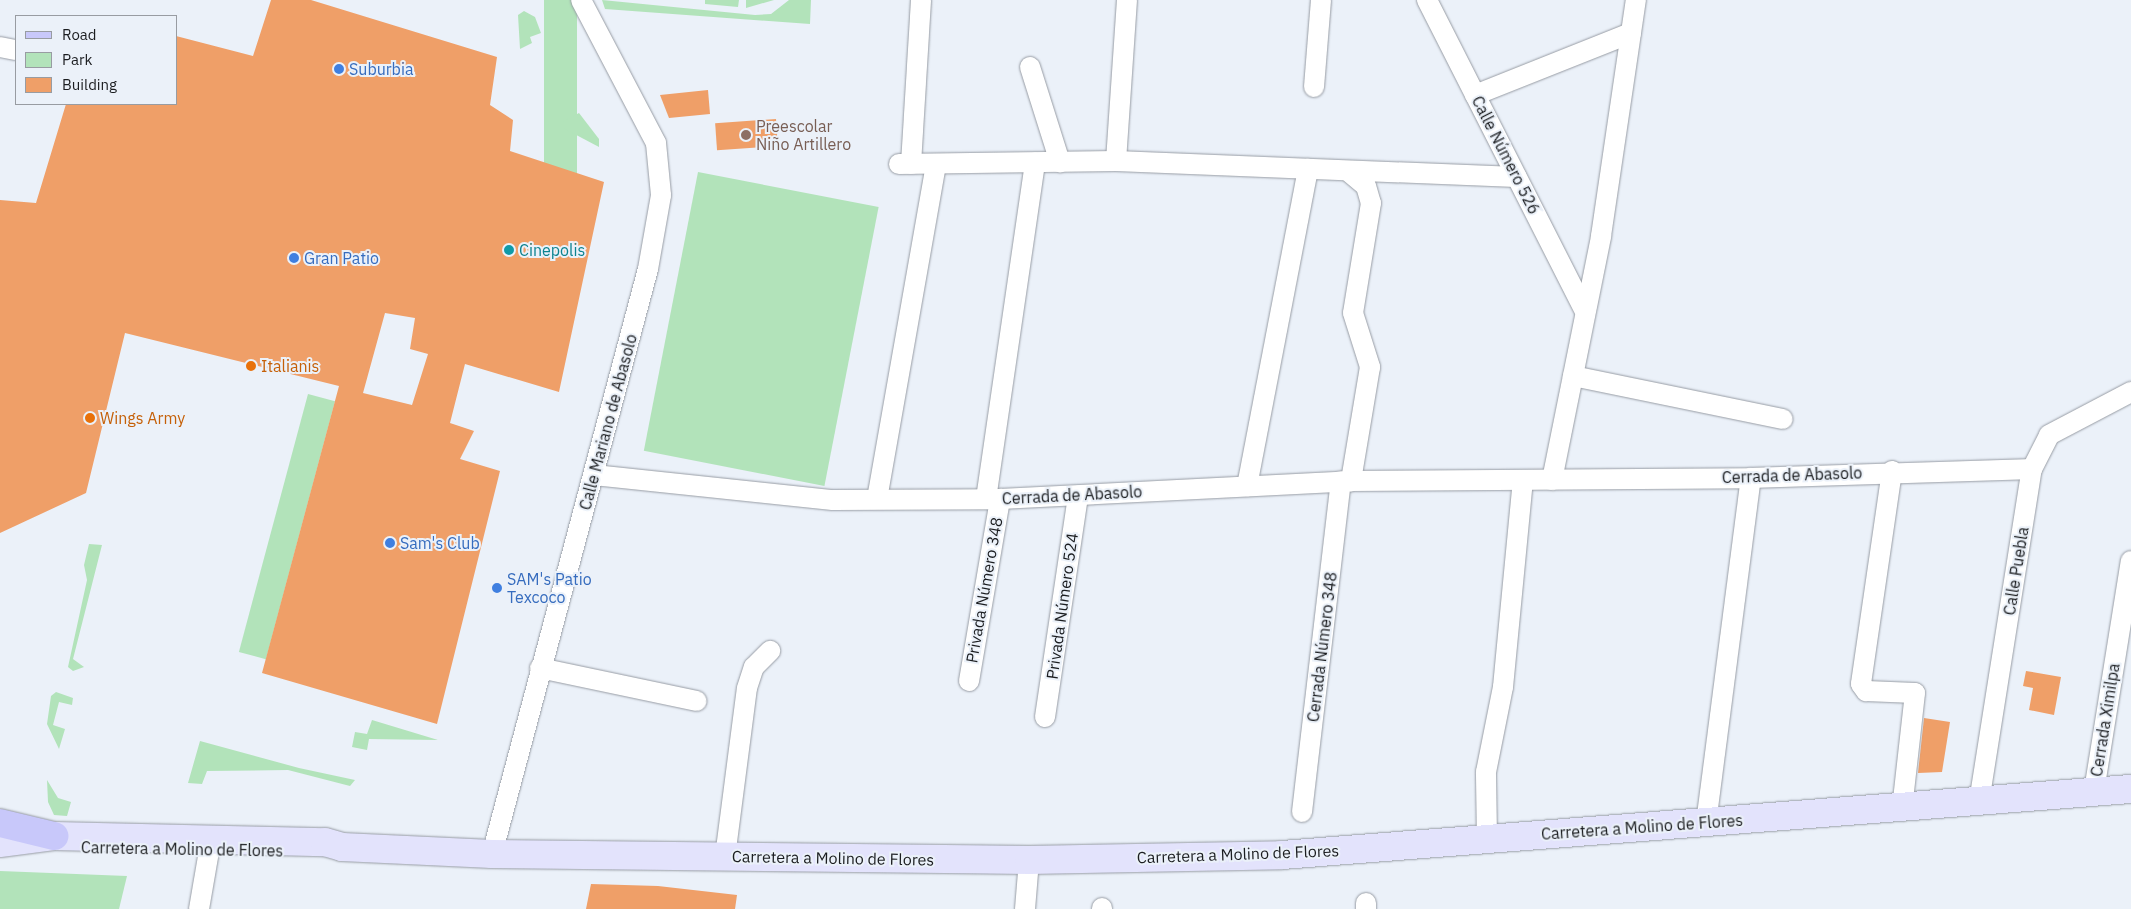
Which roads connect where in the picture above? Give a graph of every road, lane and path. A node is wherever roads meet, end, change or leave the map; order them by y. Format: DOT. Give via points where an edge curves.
graph roads {
  1 [pos="581,0"];
  2 [pos="921,0"];
  3 [pos="1127,0"];
  4 [pos="1321,0"];
  5 [pos="1427,0"];
  6 [pos="1636,0"];
  7 [pos="1630,33"];
  8 [pos="0,47"];
  9 [pos="15,50"];
  10 [pos="1030,67"];
  11 [pos="1314,87"];
  12 [pos="1475,95"];
  13 [pos="1060,162"];
  14 [pos="1116,162"];
  15 [pos="1035,163"];
  16 [pos="936,164"];
  17 [pos="1308,169"];
  18 [pos="1348,171"];
  19 [pos="1517,177"];
  20 [pos="1584,310"];
  21 [pos="1573,376"];
  22 [pos="2131,392"];
  23 [pos="1783,419"];
  24 [pos="2032,469"];
  25 [pos="1892,471"];
  26 [pos="594,475"];
  27 [pos="1751,478"];
  28 [pos="1523,480"];
  29 [pos="1552,480"];
  30 [pos="1346,481"];
  31 [pos="1247,486"];
  32 [pos="1078,495"];
  33 [pos="877,499"];
  34 [pos="993,499"];
  35 [pos="2131,561"];
  36 [pos="770,651"];
  37 [pos="540,668"];
  38 [pos="969,681"];
  39 [pos="697,701"];
  40 [pos="1045,717"];
  41 [pos="2131,789"];
  42 [pos="2094,791"];
  43 [pos="1979,802"];
  44 [pos="1902,809"];
  45 [pos="1302,812"];
  46 [pos="0,823"];
  47 [pos="1706,823"];
  48 [pos="54,836"];
  49 [pos="1487,839"];
  50 [pos="7,840"];
  51 [pos="342,847"];
  52 [pos="209,852"];
  53 [pos="492,854"];
  54 [pos="726,857"];
  55 [pos="1029,860"];
  56 [pos="199,909"];
  57 [pos="1025,909"];
  1 -- 26 [label="street, Calle Mariano de Abasolo" via="656,143 661,195 648,269"];
  2 -- 16 [label="street" via="905,164"];
  3 -- 14 [label="street"];
  4 -- 11 [label="street"];
  5 -- 12 [label="street, Calle Número 526"];
  6 -- 7 [label="street"];
  7 -- 12 [label="street"];
  7 -- 20 [label="street" via="1601,236"];
  8 -- 9 [label="street"];
  10 -- 13 [label="street"];
  12 -- 19 [label="street, Calle Número 526"];
  13 -- 14 [label="street"];
  13 -- 15 [label="street"];
  14 -- 17 [label="street"];
  15 -- 16 [label="street"];
  15 -- 34 [label="street, Privada Número 348"];
  16 -- 33 [label="street"];
  17 -- 18 [label="street"];
  17 -- 31 [label="street"];
  18 -- 19 [label="street"];
  18 -- 30 [label="street, Cerrada Número 348" via="1366,186 1371,203 1353,313 1370,367"];
  19 -- 20 [label="street, Calle Número 526"];
  20 -- 21 [label="street"];
  21 -- 23 [label="street"];
  21 -- 29 [label="street"];
  22 -- 24 [label="street, Calle Puebla" via="2049,435"];
  24 -- 25 [label="street, Cerrada de Abasolo"];
  24 -- 43 [label="street, Calle Puebla"];
  25 -- 27 [label="street, Cerrada de Abasolo"];
  25 -- 44 [label="street" via="1861,684 1866,691 1915,693"];
  26 -- 33 [label="street, Cerrada de Abasolo" via="802,499"];
  26 -- 37 [label="street, Calle Mariano de Abasolo"];
  27 -- 29 [label="street, Cerrada de Abasolo"];
  27 -- 47 [label="street"];
  28 -- 29 [label="street, Cerrada de Abasolo"];
  28 -- 30 [label="street, Cerrada de Abasolo"];
  28 -- 49 [label="street" via="1503,687 1486,772"];
  30 -- 31 [label="street, Cerrada de Abasolo"];
  30 -- 45 [label="street, Cerrada Número 348"];
  31 -- 32 [label="street, Cerrada de Abasolo"];
  32 -- 34 [label="street, Cerrada de Abasolo"];
  32 -- 40 [label="street, Privada Número 524"];
  33 -- 34 [label="street, Cerrada de Abasolo"];
  34 -- 38 [label="street, Privada Número 348"];
  35 -- 42 [label="street, Cerrada Ximilpa"];
  36 -- 54 [label="street" via="754,666 747,688"];
  37 -- 39 [label="street"];
  37 -- 53 [label="street, Calle Mariano de Abasolo"];
  41 -- 42 [label="main road, Carretera a Molino de Flores"];
  42 -- 43 [label="main road, Carretera a Molino de Flores"];
  43 -- 44 [label="main road, Carretera a Molino de Flores"];
  44 -- 47 [label="main road, Carretera a Molino de Flores"];
  46 -- 48 [label="main road"];
  47 -- 49 [label="main road, Carretera a Molino de Flores"];
  48 -- 50 [label="main road, Carretera a Molino de Flores"];
  48 -- 51 [label="main road, Carretera a Molino de Flores" via="325,842"];
  49 -- 55 [label="main road, Carretera a Molino de Flores" via="1282,855"];
  50 -- 52 [label="main road, Carretera a Molino de Flores" via="54,847"];
  51 -- 52 [label="main road, Carretera a Molino de Flores" via="324,852"];
  51 -- 53 [label="main road, Carretera a Molino de Flores"];
  52 -- 56 [label="street"];
  53 -- 54 [label="main road, Carretera a Molino de Flores"];
  54 -- 55 [label="main road, Carretera a Molino de Flores"];
  55 -- 57 [label="street"];
}
